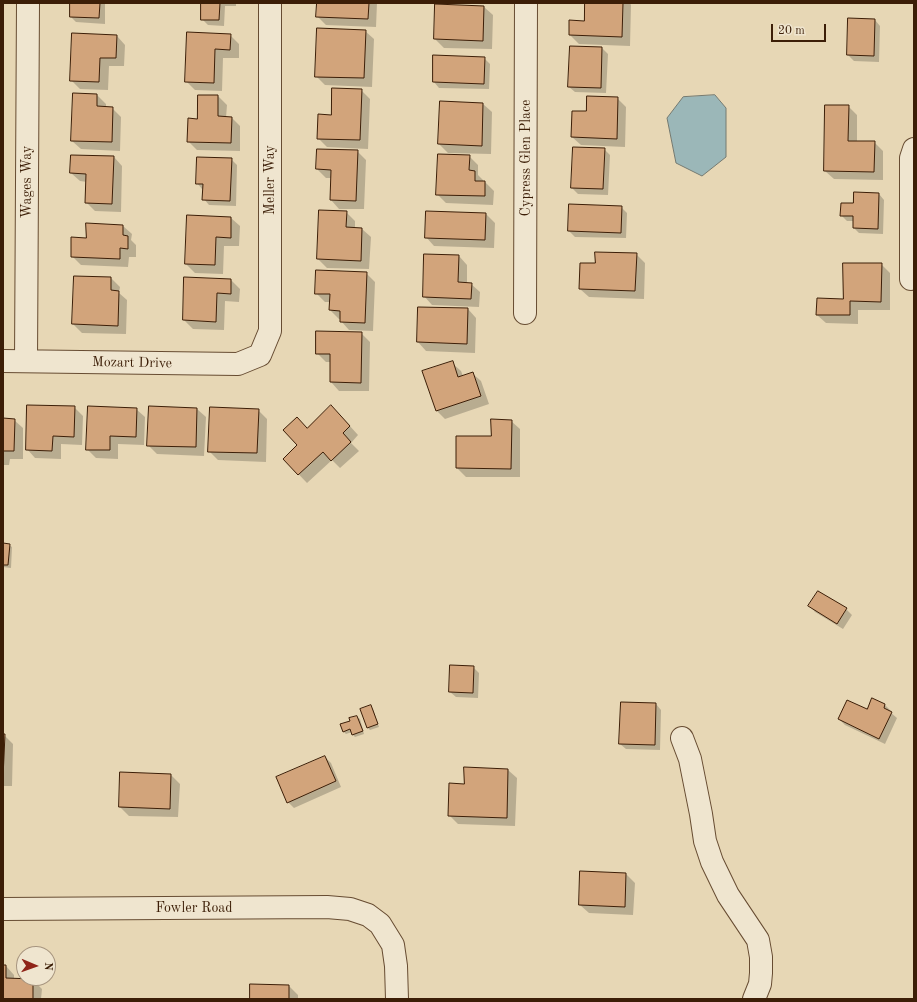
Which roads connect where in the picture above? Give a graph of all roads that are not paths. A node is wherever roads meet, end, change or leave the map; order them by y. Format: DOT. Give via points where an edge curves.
graph roads {
  1 [pos="28,3"];
  2 [pos="270,3"];
  3 [pos="526,3"];
  4 [pos="914,149"];
  5 [pos="911,279"];
  6 [pos="525,313"];
  7 [pos="260,356"];
  8 [pos="3,361"];
  9 [pos="26,361"];
  10 [pos="682,738"];
  11 [pos="3,909"];
  12 [pos="396,999"];
  13 [pos="754,999"];
  1 -- 9 [label="street, Wages Way"];
  2 -- 7 [label="street, Meller Way" via="270,331"];
  3 -- 6 [label="street, Cypress Glen Place"];
  4 -- 5 [label="street" via="911,158"];
  7 -- 9 [label="street, Mozart Drive" via="238,364"];
  8 -- 9 [label="street, Mozart Drive"];
  10 -- 13 [label="street" via="690,759 705,841 712,862 728,895 758,940 761,973"];
  11 -- 12 [label="street, Fowler Road" via="350,909 368,915 380,924 393,945"];
}
